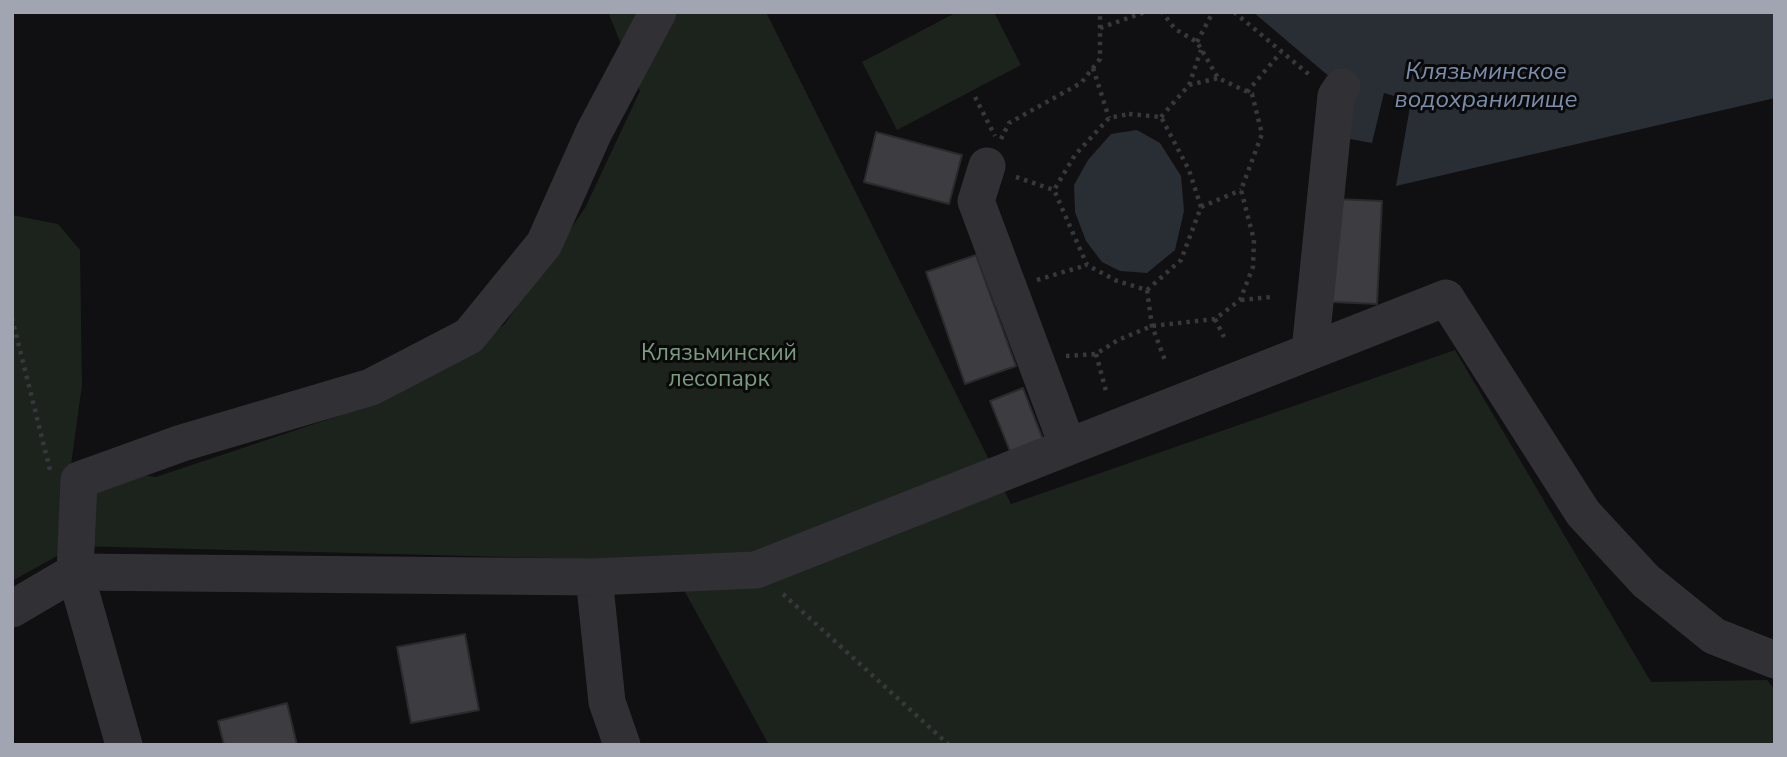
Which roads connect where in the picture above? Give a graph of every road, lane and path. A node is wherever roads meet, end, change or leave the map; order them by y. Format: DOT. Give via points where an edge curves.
graph roads {
  1 [pos="658,12"];
  2 [pos="1100,12"];
  3 [pos="1144,12"];
  4 [pos="1162,12"];
  5 [pos="1213,12"];
  6 [pos="1234,12"];
  7 [pos="1100,28"];
  8 [pos="1196,42"];
  9 [pos="1201,50"];
  10 [pos="1282,52"];
  11 [pos="1093,68"];
  12 [pos="1218,78"];
  13 [pos="1189,85"];
  14 [pos="1247,92"];
  15 [pos="1339,92"];
  16 [pos="975,97"];
  17 [pos="1161,117"];
  18 [pos="1109,118"];
  19 [pos="987,166"];
  20 [pos="1054,190"];
  21 [pos="1241,190"];
  22 [pos="1201,207"];
  23 [pos="1087,265"];
  24 [pos="1009,289"];
  25 [pos="1147,290"];
  26 [pos="1271,298"];
  27 [pos="1240,300"];
  28 [pos="12,318"];
  29 [pos="1215,319"];
  30 [pos="1152,326"];
  31 [pos="1224,337"];
  32 [pos="1310,351"];
  33 [pos="1032,352"];
  34 [pos="1096,354"];
  35 [pos="1166,363"];
  36 [pos="1106,391"];
  37 [pos="1068,447"];
  38 [pos="52,478"];
  39 [pos="756,570"];
  40 [pos="75,572"];
  41 [pos="594,577"];
  42 [pos="12,609"];
  43 [pos="1775,660"];
  44 [pos="124,745"];
  45 [pos="622,745"];
  46 [pos="949,745"];
  1 -- 40 [label="street" via="594,131 544,244 469,336 371,387 182,443 79,480"];
  2 -- 7 [label="path"];
  3 -- 7 [label="path"];
  4 -- 8 [label="path" via="1175,29"];
  5 -- 8 [label="path"];
  6 -- 10 [label="path"];
  7 -- 11 [label="path" via="1100,58"];
  8 -- 9 [label="path"];
  9 -- 12 [label="path"];
  9 -- 13 [label="path"];
  10 -- 14 [label="path"];
  10 -- 15 [label="path"];
  11 -- 16 [label="path" via="1081,83 1009,122 999,143"];
  11 -- 18 [label="path"];
  12 -- 13 [label="path"];
  12 -- 14 [label="path"];
  13 -- 17 [label="path"];
  14 -- 21 [label="path" via="1252,94 1262,134"];
  15 -- 32 [label="street"];
  17 -- 18 [label="path" via="1129,114"];
  17 -- 22 [label="path" via="1189,170"];
  18 -- 20 [label="path" via="1075,155"];
  19 -- 20 [label="path"];
  19 -- 24 [label="street" via="976,201"];
  20 -- 23 [label="path"];
  21 -- 22 [label="path"];
  21 -- 27 [label="path" via="1254,240 1253,267"];
  22 -- 25 [label="path" via="1181,260"];
  23 -- 24 [label="path"];
  23 -- 25 [label="path"];
  24 -- 33 [label="street"];
  25 -- 30 [label="path"];
  26 -- 27 [label="path"];
  27 -- 29 [label="path"];
  28 -- 38 [label="path"];
  29 -- 30 [label="path"];
  29 -- 31 [label="path"];
  30 -- 34 [label="path"];
  30 -- 35 [label="path"];
  32 -- 37 [label="street"];
  32 -- 43 [label="street" via="1446,298 1583,513 1646,581 1714,636"];
  33 -- 34 [label="path" via="1060,357"];
  33 -- 37 [label="street"];
  34 -- 36 [label="path"];
  37 -- 39 [label="street"];
  39 -- 41 [label="street"];
  39 -- 46 [label="path"];
  40 -- 41 [label="street"];
  40 -- 42 [label="street"];
  40 -- 44 [label="street"];
  41 -- 45 [label="street" via="607,702"];
}
